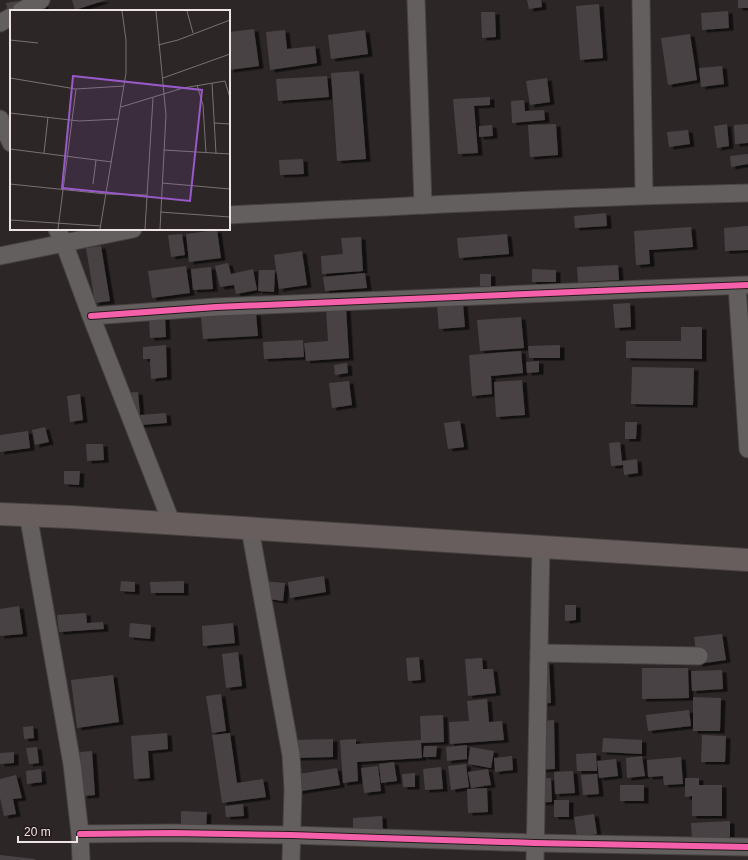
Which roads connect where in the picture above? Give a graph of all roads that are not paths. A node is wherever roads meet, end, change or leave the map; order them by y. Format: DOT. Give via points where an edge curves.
graph roads {
  1 [pos="41,0"];
  2 [pos="416,0"];
  3 [pos="641,0"];
  4 [pos="23,10"];
  5 [pos="10,18"];
  6 [pos="0,23"];
  7 [pos="0,119"];
  8 [pos="10,141"];
  9 [pos="748,193"];
  10 [pos="644,195"];
  11 [pos="423,205"];
  12 [pos="230,215"];
  13 [pos="123,230"];
  14 [pos="60,236"];
  15 [pos="0,256"];
  16 [pos="742,285"];
  17 [pos="91,316"];
  18 [pos="748,449"];
  19 [pos="0,514"];
  20 [pos="28,514"];
  21 [pos="172,524"];
  22 [pos="250,529"];
  23 [pos="541,547"];
  24 [pos="748,560"];
  25 [pos="539,653"];
  26 [pos="699,656"];
  27 [pos="80,834"];
  28 [pos="291,835"];
  29 [pos="536,843"];
  30 [pos="748,847"];
  31 [pos="81,860"];
  32 [pos="291,860"];
  33 [pos="535,860"];
  1 -- 4 [label="street"];
  2 -- 11 [label="street"];
  3 -- 10 [label="street"];
  5 -- 6 [label="street"];
  7 -- 8 [label="street"];
  9 -- 10 [label="street"];
  10 -- 11 [label="street"];
  11 -- 12 [label="street"];
  13 -- 14 [label="street"];
  14 -- 15 [label="street"];
  14 -- 17 [label="street"];
  16 -- 17 [label="street" via="224,307"];
  16 -- 18 [label="street"];
  17 -- 21 [label="street"];
  19 -- 20 [label="main road"];
  20 -- 21 [label="main road"];
  20 -- 27 [label="street" via="72,764"];
  21 -- 22 [label="main road"];
  22 -- 23 [label="main road"];
  22 -- 28 [label="street" via="291,755"];
  23 -- 24 [label="main road"];
  23 -- 25 [label="street"];
  25 -- 26 [label="street"];
  25 -- 29 [label="street"];
  27 -- 28 [label="street" via="172,832"];
  27 -- 31 [label="street"];
  28 -- 29 [label="street"];
  28 -- 32 [label="street"];
  29 -- 30 [label="street"];
  29 -- 33 [label="street"];
}
